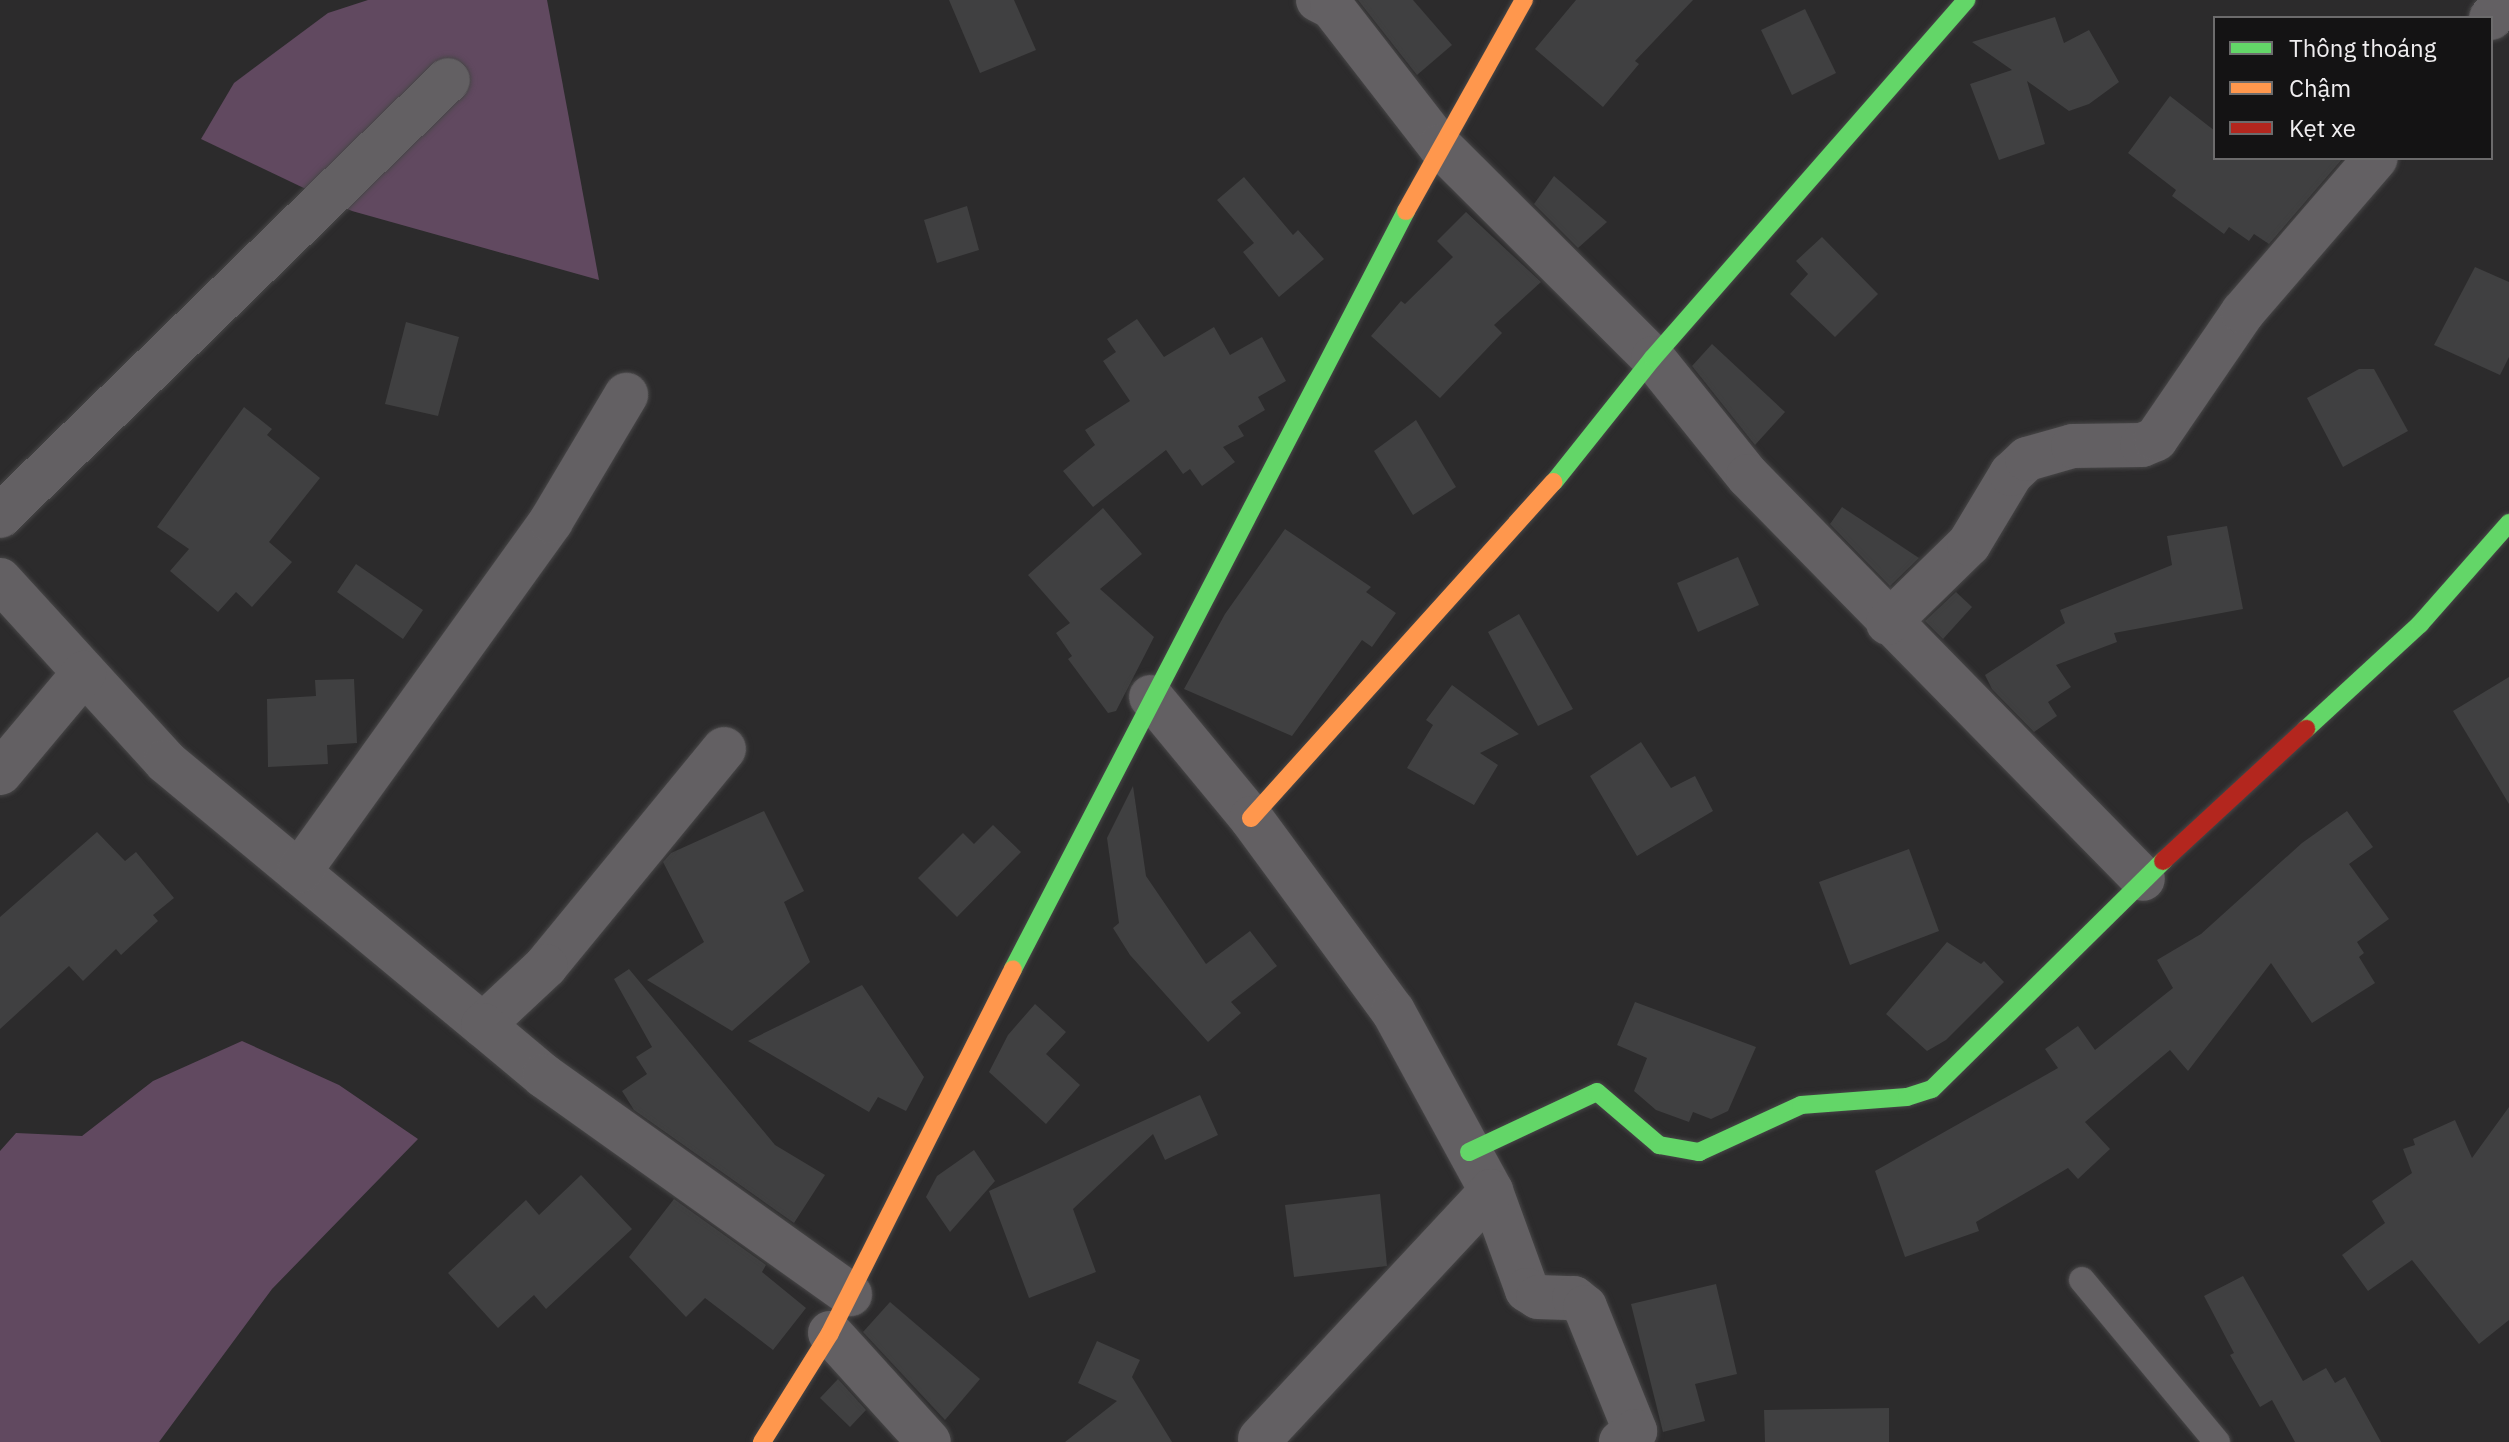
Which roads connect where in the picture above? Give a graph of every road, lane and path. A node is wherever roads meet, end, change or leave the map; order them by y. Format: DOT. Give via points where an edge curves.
graph roads {
  1 [pos="1318,0"];
  2 [pos="1524,0"];
  3 [pos="1966,0"];
  4 [pos="2505,0"];
  5 [pos="2493,16"];
  6 [pos="448,80"];
  7 [pos="1440,146"];
  8 [pos="2374,160"];
  9 [pos="1653,358"];
  10 [pos="626,395"];
  11 [pos="0,516"];
  12 [pos="2509,523"];
  13 [pos="0,580"];
  14 [pos="1888,623"];
  15 [pos="84,673"];
  16 [pos="1151,697"];
  17 [pos="724,749"];
  18 [pos="0,773"];
  19 [pos="1251,818"];
  20 [pos="299,872"];
  21 [pos="2143,879"];
  22 [pos="483,1025"];
  23 [pos="1469,1152"];
  24 [pos="1491,1191"];
  25 [pos="2082,1280"];
  26 [pos="850,1294"];
  27 [pos="830,1333"];
  28 [pos="1260,1439"];
  29 [pos="762,1442"];
  30 [pos="929,1442"];
  31 [pos="1621,1442"];
  32 [pos="2217,1442"];
  1 -- 7 [label="street" via="1332,7"];
  2 -- 7 [label="street"];
  3 -- 9 [label="street"];
  4 -- 5 [label="street"];
  6 -- 11 [label="street"];
  7 -- 9 [label="street"];
  7 -- 16 [label="street"];
  8 -- 14 [label="street" via="2243,312 2156,439 2142,445 2073,446 2027,459 2011,474 1969,544"];
  9 -- 14 [label="street" via="1748,476"];
  9 -- 19 [label="street" via="1525,518"];
  10 -- 20 [label="street" via="551,521"];
  12 -- 21 [label="street" via="2420,624"];
  13 -- 15 [label="street"];
  14 -- 21 [label="street"];
  15 -- 18 [label="street"];
  15 -- 20 [label="street" via="166,762"];
  16 -- 19 [label="street"];
  16 -- 26 [label="street"];
  17 -- 22 [label="street" via="546,966"];
  19 -- 23 [label="street" via="1393,1011"];
  20 -- 22 [label="street"];
  21 -- 23 [label="street" via="1932,1089 1907,1097 1801,1105 1699,1152 1659,1145 1597,1092"];
  22 -- 26 [label="street" via="544,1076"];
  23 -- 24 [label="street"];
  24 -- 28 [label="street"];
  24 -- 31 [label="street" via="1527,1290 1538,1297 1574,1298 1585,1307 1635,1431"];
  25 -- 32 [label="lane"];
  26 -- 27 [label="street"];
  27 -- 29 [label="street"];
  27 -- 30 [label="street"];
}
